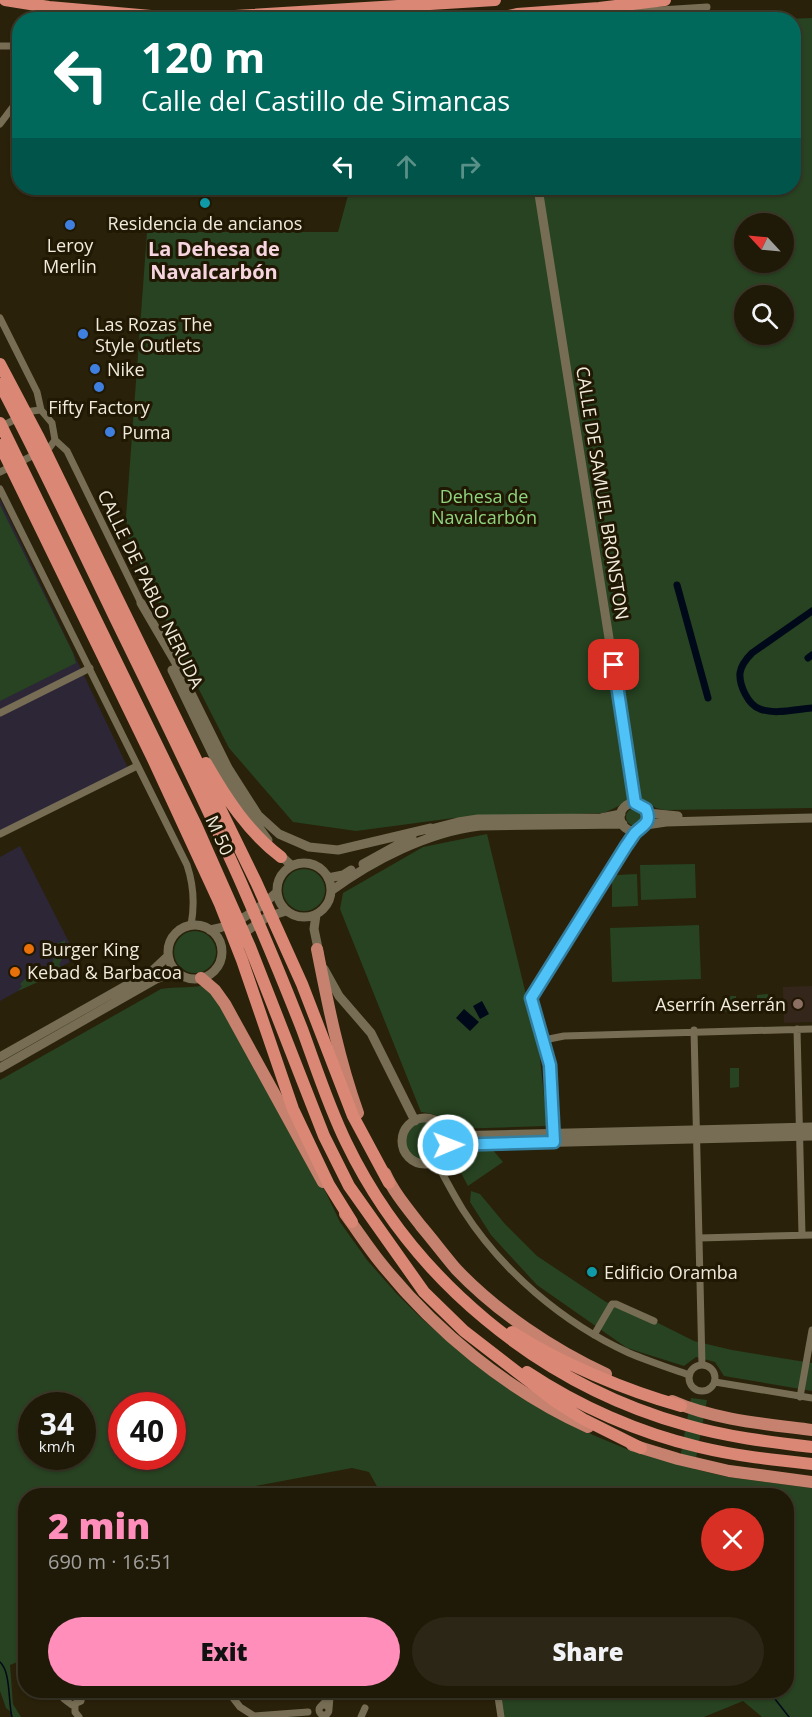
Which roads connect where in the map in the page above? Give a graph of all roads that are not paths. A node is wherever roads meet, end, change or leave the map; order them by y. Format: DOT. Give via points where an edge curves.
graph roads {
  1 [pos="5,0"];
  2 [pos="495,0"];
  3 [pos="665,0"];
  4 [pos="707,7"];
  5 [pos="107,12"];
  6 [pos="300,12"];
  7 [pos="544,12"];
  8 [pos="629,12"];
  9 [pos="12,108"];
  10 [pos="0,124"];
  11 [pos="539,195"];
  12 [pos="0,318"];
  13 [pos="0,355"];
  14 [pos="0,364"];
  15 [pos="0,384"];
  16 [pos="24,409"];
  17 [pos="40,410"];
  18 [pos="0,425"];
  19 [pos="55,440"];
  20 [pos="0,445"];
  21 [pos="0,472"];
  22 [pos="0,489"];
  23 [pos="141,603"];
  24 [pos="135,633"];
  25 [pos="90,668"];
  26 [pos="0,713"];
  27 [pos="137,766"];
  28 [pos="635,803"];
  29 [pos="812,812"];
  30 [pos="648,813"];
  31 [pos="621,814"];
  32 [pos="812,818"];
  33 [pos="634,827"];
  34 [pos="431,828"];
  35 [pos="0,834"];
  36 [pos="281,857"];
  37 [pos="292,866"];
  38 [pos="328,878"];
  39 [pos="331,891"];
  40 [pos="277,892"];
  41 [pos="226,904"];
  42 [pos="286,912"];
  43 [pos="316,915"];
  44 [pos="191,925"];
  45 [pos="210,930"];
  46 [pos="222,949"];
  47 [pos="317,949"];
  48 [pos="168,956"];
  49 [pos="179,974"];
  50 [pos="201,978"];
  51 [pos="797,1029"];
  52 [pos="812,1029"];
  53 [pos="694,1030"];
  54 [pos="544,1040"];
  55 [pos="0,1057"];
  56 [pos="0,1068"];
  57 [pos="415,1121"];
  58 [pos="812,1127"];
  59 [pos="800,1132"];
  60 [pos="697,1134"];
  61 [pos="812,1136"];
  62 [pos="554,1138"];
  63 [pos="448,1140"];
  64 [pos="436,1162"];
  65 [pos="389,1183"];
  66 [pos="352,1222"];
  67 [pos="802,1235"];
  68 [pos="812,1235"];
  69 [pos="699,1238"];
  70 [pos="403,1262"];
  71 [pos="443,1280"];
  72 [pos="654,1321"];
  73 [pos="812,1330"];
  74 [pos="594,1335"];
  75 [pos="702,1365"];
  76 [pos="689,1375"];
  77 [pos="715,1382"];
  78 [pos="800,1396"];
  79 [pos="812,1398"];
  80 [pos="685,1407"];
  81 [pos="812,1430"];
  82 [pos="812,1447"];
  83 [pos="641,1448"];
  84 [pos="812,1464"];
  85 [pos="812,1482"];
  86 [pos="65,1698"];
  87 [pos="81,1698"];
  88 [pos="233,1698"];
  89 [pos="330,1698"];
  90 [pos="498,1698"];
  91 [pos="75,1705"];
  92 [pos="365,1707"];
  93 [pos="325,1712"];
  94 [pos="79,1717"];
  95 [pos="361,1717"];
  96 [pos="501,1717"];
  1 -- 5 [label="highway"];
  2 -- 6 [label="highway"];
  3 -- 7 [label="highway"];
  4 -- 8 [label="street"];
  9 -- 10 [label="street"];
  11 -- 28 [label="street, CALLE DE SAMUEL BRONSTON"];
  12 -- 17 [label="street, CALLE DE PABLO NERUDA" via="37,392"];
  13 -- 16 [label="highway"];
  14 -- 16 [label="highway"];
  15 -- 71 [label="highway" via="248,897 347,1143 385,1209"];
  16 -- 24 [label="highway"];
  17 -- 18 [label="street"];
  17 -- 19 [label="street, CALLE DE PABLO NERUDA" via="52,423"];
  18 -- 41 [label="highway, M 50" via="196,825"];
  19 -- 21 [label="street" via="50,447"];
  19 -- 23 [label="street, CALLE DE PABLO NERUDA" via="67,451"];
  20 -- 41 [label="highway"];
  22 -- 25 [label="street"];
  23 -- 34 [label="street" via="228,768 268,826 294,842 338,850"];
  23 -- 36 [label="street, CALLE DE PABLO NERUDA" via="225,780"];
  24 -- 36 [label="highway" via="230,803 263,843"];
  24 -- 65 [label="highway" via="256,882 302,984 353,1116"];
  25 -- 26 [label="street"];
  25 -- 27 [label="street"];
  27 -- 35 [label="street"];
  27 -- 44 [label="street" via="187,865 195,906"];
  28 -- 30 [label="street"];
  28 -- 31 [label="street" via="626,806"];
  29 -- 30 [label="street" via="666,816"];
  30 -- 33 [label="street"];
  31 -- 33 [label="street"];
  31 -- 34 [label="street" via="601,818 478,819"];
  32 -- 33 [label="street" via="666,822"];
  33 -- 39 [label="street" via="461,828 424,838"];
  33 -- 54 [label="street" via="531,998"];
  34 -- 38 [label="street" via="343,875"];
  36 -- 37 [label="street, CALLE DE PABLO NERUDA"];
  37 -- 38 [label="street" via="308,863"];
  37 -- 40 [label="street" via="279,878"];
  38 -- 39 [label="street"];
  39 -- 43 [label="street" via="327,905"];
  40 -- 42 [label="street"];
  40 -- 45 [label="street" via="232,924"];
  41 -- 66 [label="highway" via="293,1109 329,1185"];
  41 -- 70 [label="highway, M 50" via="250,947 324,1136 349,1186"];
  42 -- 43 [label="street" via="303,918"];
  42 -- 46 [label="street" via="267,917"];
  43 -- 47 [label="street"];
  44 -- 45 [label="street"];
  44 -- 48 [label="street" via="176,933"];
  45 -- 46 [label="street"];
  46 -- 50 [label="street" via="217,968"];
  47 -- 57 [label="street" via="339,996 371,1033"];
  47 -- 65 [label="highway" via="345,1077"];
  48 -- 49 [label="street"];
  48 -- 55 [label="street" via="152,971"];
  49 -- 50 [label="street"];
  49 -- 56 [label="street" via="156,980"];
  50 -- 66 [label="highway" via="225,1004 318,1176"];
  51 -- 52 [label="street"];
  51 -- 53 [label="street"];
  51 -- 59 [label="street"];
  53 -- 54 [label="street"];
  53 -- 60 [label="street"];
  54 -- 62 [label="street" via="550,1065"];
  57 -- 63 [label="street" via="435,1120"];
  57 -- 64 [label="street" via="403,1138 405,1152 415,1162"];
  58 -- 59 [label="street"];
  59 -- 60 [label="street"];
  59 -- 61 [label="street"];
  59 -- 67 [label="street"];
  60 -- 62 [label="street"];
  60 -- 69 [label="street"];
  62 -- 63 [label="street"];
  63 -- 64 [label="street" via="446,1152"];
  64 -- 74 [label="street" via="492,1249 552,1306"];
  65 -- 80 [label="highway" via="456,1269 492,1302 595,1369"];
  66 -- 83 [label="highway" via="413,1300 493,1371 580,1424"];
  67 -- 68 [label="street"];
  67 -- 69 [label="street"];
  69 -- 75 [label="street"];
  70 -- 83 [label="highway" via="424,1293 528,1382 583,1419"];
  70 -- 84 [label="highway" via="468,1328 504,1356 592,1408 630,1425 700,1447"];
  71 -- 80 [label="highway" via="521,1338 624,1387"];
  71 -- 82 [label="highway" via="524,1349 602,1394 684,1425"];
  72 -- 74 [label="street" via="616,1304"];
  73 -- 78 [label="street"];
  74 -- 76 [label="street" via="648,1361"];
  75 -- 76 [label="street"];
  75 -- 77 [label="street" via="713,1370"];
  76 -- 77 [label="street" via="691,1386 700,1392 710,1390"];
  77 -- 78 [label="street"];
  78 -- 79 [label="street"];
  80 -- 81 [label="highway"];
  83 -- 85 [label="highway" via="729,1472"];
  86 -- 91 [label="street"];
  87 -- 91 [label="street"];
  88 -- 93 [label="street" via="254,1716"];
  89 -- 93 [label="street"];
  90 -- 96 [label="street"];
  91 -- 94 [label="street"];
  92 -- 95 [label="street"];
}
